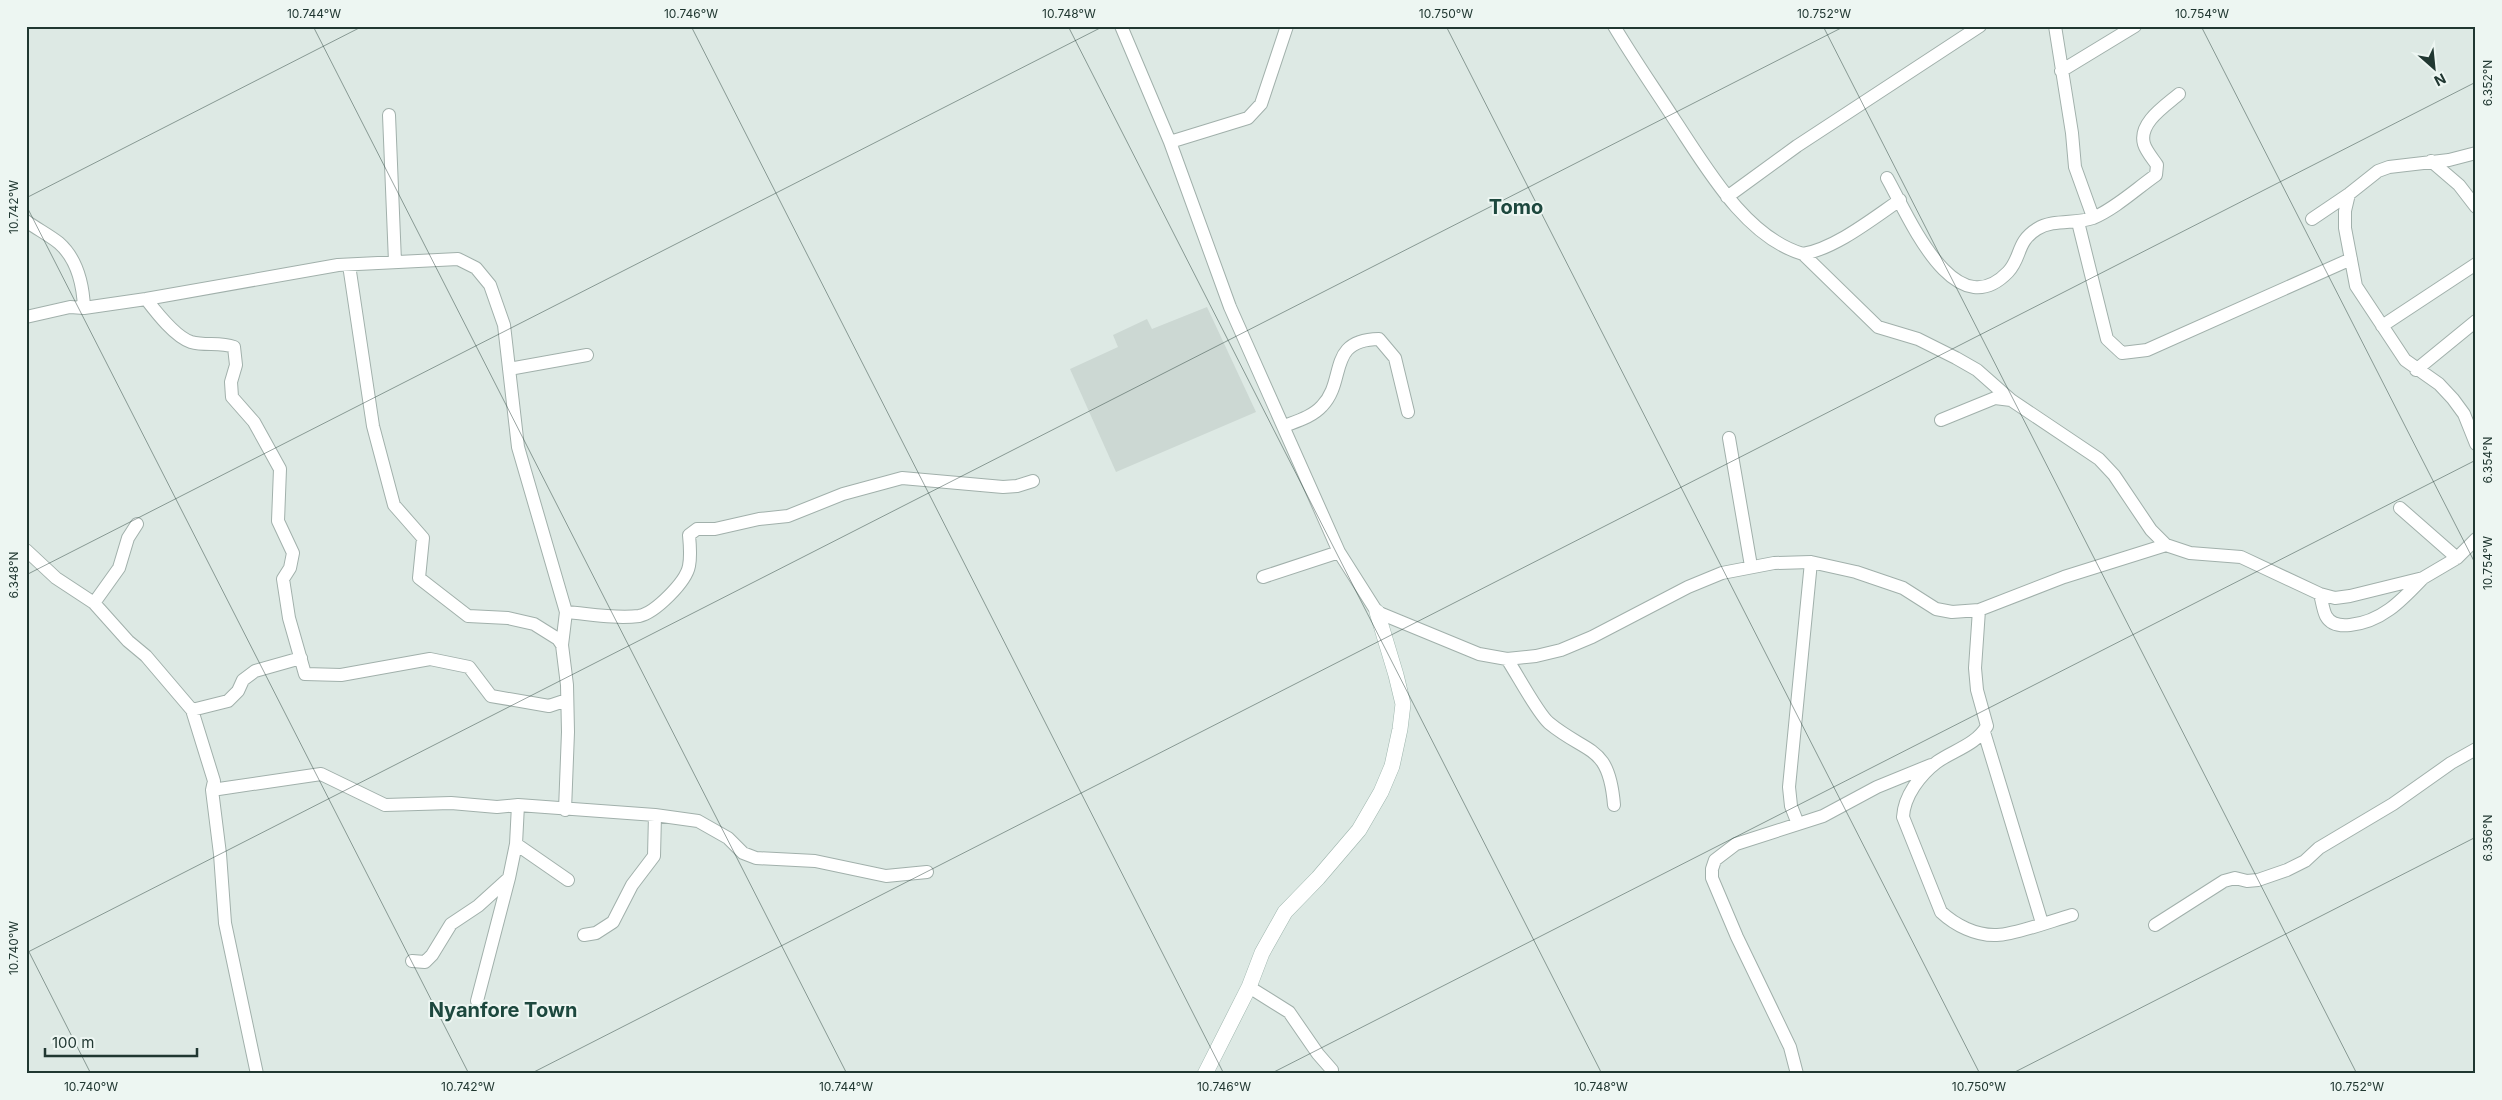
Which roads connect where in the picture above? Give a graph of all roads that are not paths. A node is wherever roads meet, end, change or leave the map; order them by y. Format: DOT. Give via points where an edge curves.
graph roads {
  1 [pos="1121,26"];
  2 [pos="1287,26"];
  3 [pos="1614,26"];
  4 [pos="2055,26"];
  5 [pos="2135,26"];
  6 [pos="1971,29"];
  7 [pos="2061,71"];
  8 [pos="2179,94"];
  9 [pos="389,114"];
  10 [pos="1170,142"];
  11 [pos="2476,153"];
  12 [pos="2431,161"];
  13 [pos="1888,178"];
  14 [pos="2349,194"];
  15 [pos="1727,196"];
  16 [pos="1900,200"];
  17 [pos="2476,208"];
  18 [pos="2093,218"];
  19 [pos="2312,219"];
  20 [pos="26,221"];
  21 [pos="2078,222"];
  22 [pos="1803,254"];
  23 [pos="2350,259"];
  24 [pos="396,262"];
  25 [pos="2476,264"];
  26 [pos="349,265"];
  27 [pos="146,299"];
  28 [pos="84,308"];
  29 [pos="26,317"];
  30 [pos="2476,321"];
  31 [pos="2382,326"];
  32 [pos="587,355"];
  33 [pos="508,369"];
  34 [pos="2416,370"];
  35 [pos="2011,400"];
  36 [pos="1408,412"];
  37 [pos="1941,420"];
  38 [pos="1284,426"];
  39 [pos="2473,426"];
  40 [pos="1729,438"];
  41 [pos="2476,444"];
  42 [pos="1034,481"];
  43 [pos="2400,508"];
  44 [pos="137,524"];
  45 [pos="2476,539"];
  46 [pos="2166,545"];
  47 [pos="26,550"];
  48 [pos="1339,552"];
  49 [pos="2457,558"];
  50 [pos="1811,562"];
  51 [pos="1751,566"];
  52 [pos="1262,577"];
  53 [pos="2423,578"];
  54 [pos="2320,594"];
  55 [pos="94,603"];
  56 [pos="1980,610"];
  57 [pos="566,612"];
  58 [pos="1377,612"];
  59 [pos="562,645"];
  60 [pos="301,658"];
  61 [pos="1507,659"];
  62 [pos="567,700"];
  63 [pos="192,710"];
  64 [pos="1984,732"];
  65 [pos="2476,749"];
  66 [pos="1937,762"];
  67 [pos="212,790"];
  68 [pos="518,805"];
  69 [pos="1614,805"];
  70 [pos="565,810"];
  71 [pos="655,815"];
  72 [pos="1798,824"];
  73 [pos="516,844"];
  74 [pos="927,872"];
  75 [pos="509,878"];
  76 [pos="568,880"];
  77 [pos="2072,915"];
  78 [pos="2042,924"];
  79 [pos="2155,925"];
  80 [pos="584,935"];
  81 [pos="412,961"];
  82 [pos="1250,987"];
  83 [pos="477,1001"];
  84 [pos="1332,1070"];
  85 [pos="1793,1071"];
  86 [pos="257,1074"];
  87 [pos="1205,1074"];
  1 -- 10 [label="street"];
  2 -- 10 [label="street" via="1256,112 1248,118"];
  3 -- 15 [label="street"];
  4 -- 7 [label="street"];
  5 -- 7 [label="street"];
  6 -- 15 [label="street"];
  7 -- 18 [label="street" via="2075,167"];
  8 -- 18 [label="street" via="2146,127 2144,146 2157,165 2156,175"];
  9 -- 24 [label="street"];
  10 -- 38 [label="street" via="1230,307"];
  11 -- 12 [label="street"];
  12 -- 14 [label="street" via="2378,171"];
  12 -- 17 [label="street" via="2459,185"];
  13 -- 16 [label="street"];
  14 -- 19 [label="street"];
  14 -- 23 [label="street" via="2345,228"];
  15 -- 22 [label="street" via="1771,239"];
  16 -- 21 [label="street" via="1916,230 1946,272 1955,281 1970,287 1979,288 2008,272 2026,237 2039,227"];
  16 -- 22 [label="street" via="1838,240 1815,252"];
  18 -- 21 [label="street"];
  20 -- 28 [label="street" via="58,242 72,256 84,291"];
  21 -- 23 [label="street" via="2107,339 2122,353 2147,350"];
  22 -- 35 [label="street" via="1878,327 1918,339 1956,358 1977,370"];
  23 -- 31 [label="street" via="2356,286"];
  24 -- 26 [label="street"];
  24 -- 33 [label="street" via="458,258 476,268 490,285 504,325"];
  25 -- 31 [label="street"];
  26 -- 27 [label="street"];
  26 -- 59 [label="street" via="373,426 394,505 423,538 419,578 468,616 508,618 534,624"];
  27 -- 28 [label="street"];
  27 -- 60 [label="street" via="163,320 190,342 234,347 236,365 231,382 232,397 254,422 280,469 278,521 293,553 290,568 283,579 289,618"];
  28 -- 29 [label="street" via="70,307"];
  30 -- 34 [label="street"];
  31 -- 34 [label="street" via="2405,360"];
  32 -- 33 [label="street"];
  33 -- 57 [label="street" via="518,447"];
  34 -- 39 [label="street" via="2439,384"];
  35 -- 37 [label="street" via="1995,398"];
  35 -- 46 [label="street" via="2099,459 2114,475 2151,530"];
  36 -- 38 [label="street" via="1394,358 1379,339 1365,340 1352,345 1338,364 1331,394 1322,406 1312,415"];
  38 -- 48 [label="street"];
  39 -- 41 [label="street"];
  40 -- 51 [label="street"];
  42 -- 57 [label="street" via="1003,487 902,478 843,494 788,516 715,529 697,529 689,535 689,567 684,577 665,600 642,616"];
  43 -- 49 [label="street"];
  44 -- 55 [label="street" via="128,538 119,568"];
  45 -- 49 [label="street"];
  46 -- 54 [label="street" via="2190,553 2241,558"];
  46 -- 56 [label="street" via="2073,574"];
  47 -- 55 [label="street" via="56,578"];
  48 -- 52 [label="street"];
  48 -- 58 [label="street"];
  49 -- 53 [label="street"];
  50 -- 51 [label="street"];
  50 -- 56 [label="street" via="1887,581 1936,610"];
  50 -- 72 [label="street" via="1789,787 1791,806"];
  51 -- 61 [label="street" via="1722,573 1688,587 1561,650"];
  53 -- 54 [label="street" via="2350,596 2335,598"];
  53 -- 54 [label="street" via="2384,614 2361,624 2340,626 2327,618"];
  55 -- 63 [label="street" via="146,656"];
  56 -- 64 [label="street" via="1975,668 1987,726"];
  57 -- 59 [label="street"];
  58 -- 61 [label="street" via="1479,654"];
  58 -- 82 [label="street" via="1403,704 1392,766 1359,830 1285,912 1262,953"];
  59 -- 62 [label="street"];
  60 -- 62 [label="street" via="305,674 323,675 341,675 430,659 469,667 491,696 549,706"];
  60 -- 63 [label="street" via="255,671 243,680 228,701"];
  61 -- 69 [label="street" via="1548,722 1601,757 1612,788"];
  62 -- 70 [label="street"];
  63 -- 67 [label="street" via="214,781"];
  64 -- 66 [label="street"];
  64 -- 78 [label="street"];
  65 -- 79 [label="street" via="2320,848 2305,861 2258,880 2235,878 2224,881"];
  66 -- 72 [label="street" via="1877,787 1823,816"];
  66 -- 78 [label="street" via="1910,793 1903,817 1941,912 1961,927 1997,936"];
  67 -- 68 [label="street" via="321,774 386,805"];
  67 -- 86 [label="street" via="225,923"];
  68 -- 70 [label="street"];
  68 -- 73 [label="street"];
  70 -- 71 [label="street"];
  71 -- 74 [label="street" via="698,821 728,838 743,853 756,858 815,861 886,876"];
  71 -- 80 [label="street" via="654,856 632,885 613,922 596,933"];
  72 -- 85 [label="street" via="1736,844 1715,860 1712,868 1712,878 1736,937 1790,1047"];
  73 -- 75 [label="street"];
  73 -- 76 [label="street"];
  75 -- 81 [label="street" via="478,906 451,924 425,962"];
  75 -- 83 [label="street"];
  77 -- 78 [label="street"];
  82 -- 84 [label="street" via="1288,1012"];
  82 -- 87 [label="street"];
}
